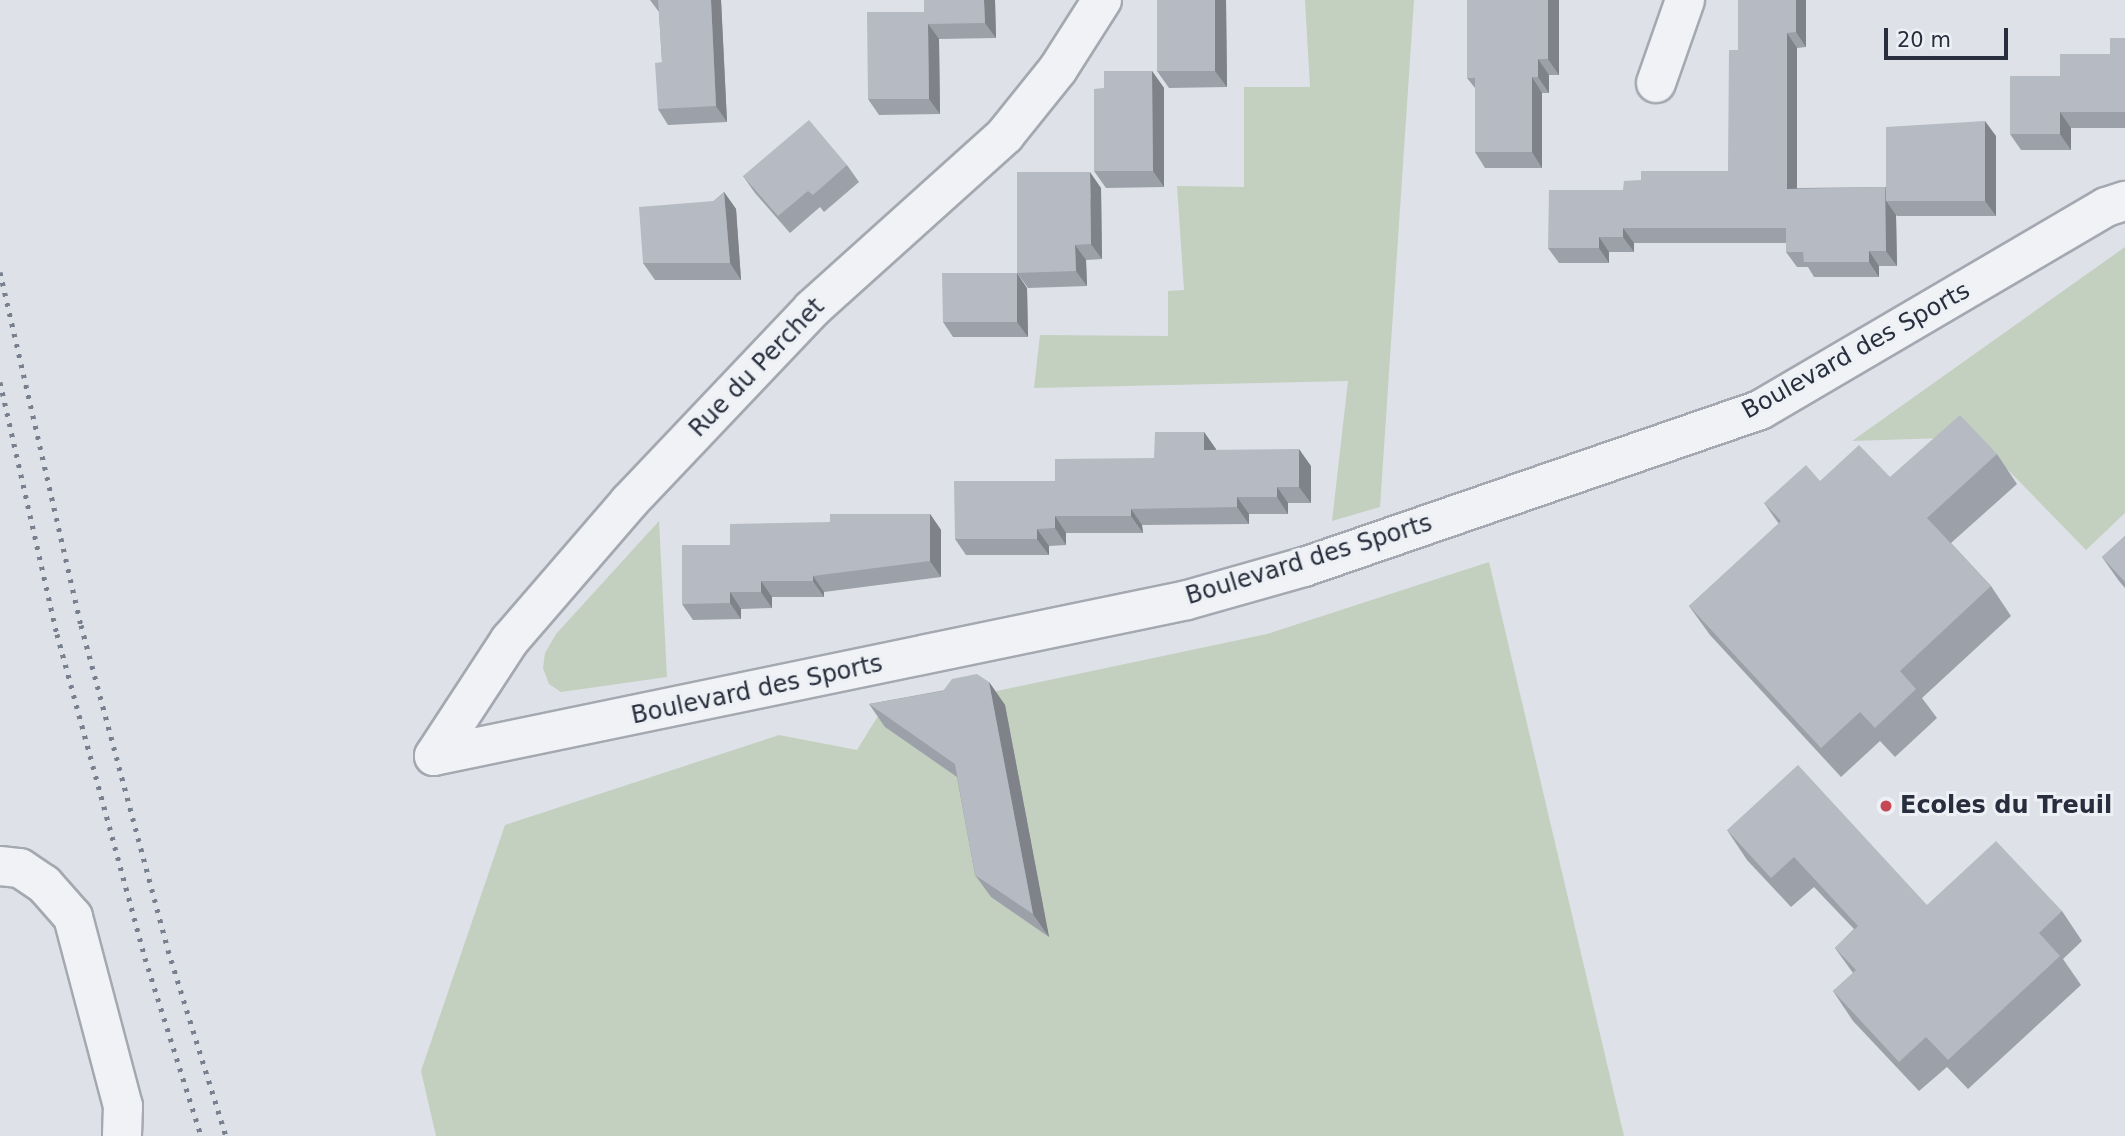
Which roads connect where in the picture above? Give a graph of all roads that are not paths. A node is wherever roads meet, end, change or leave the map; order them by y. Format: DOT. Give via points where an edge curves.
graph roads {
  1 [pos="1102,0"];
  2 [pos="1685,0"];
  3 [pos="1656,83"];
  4 [pos="2125,201"];
  5 [pos="434,756"];
  6 [pos="0,866"];
  7 [pos="122,1136"];
  1 -- 5 [label="street, Rue du Perchet" via="1058,69 1005,135 812,309 629,502 510,640"];
  2 -- 3 [label="street"];
  4 -- 5 [label="street, Boulevard des Sports" via="2106,207 1760,410 1304,567 1187,600"];
  6 -- 7 [label="street" via="20,868 44,884 73,917 124,1106"];
}
